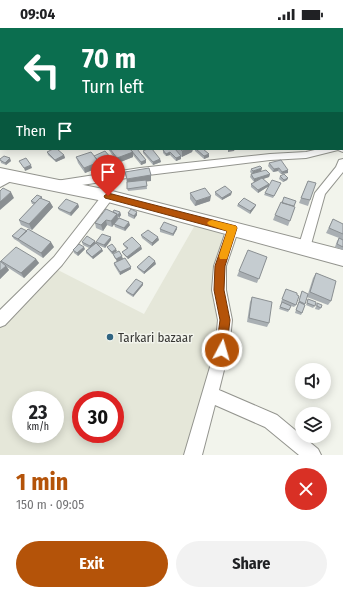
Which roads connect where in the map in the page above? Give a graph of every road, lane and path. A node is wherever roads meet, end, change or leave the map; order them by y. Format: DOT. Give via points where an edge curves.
graph roads {
  1 [pos="330,150"];
  2 [pos="271,153"];
  3 [pos="343,162"];
  4 [pos="3,178"];
  5 [pos="55,186"];
  6 [pos="108,196"];
  7 [pos="232,228"];
  8 [pos="304,248"];
  9 [pos="343,258"];
  10 [pos="0,320"];
  11 [pos="210,394"];
  12 [pos="193,455"];
  13 [pos="312,455"];
  1 -- 2 [label="street" via="306,156"];
  2 -- 5 [label="street"];
  3 -- 8 [label="street" via="320,193"];
  4 -- 5 [label="main road"];
  5 -- 6 [label="main road"];
  6 -- 7 [label="main road"];
  6 -- 10 [label="street" via="58,261"];
  7 -- 8 [label="main road"];
  7 -- 11 [label="street" via="220,266 219,290 225,320 222,350"];
  8 -- 9 [label="main road"];
  11 -- 12 [label="street"];
  11 -- 13 [label="street" via="271,421"];
}
